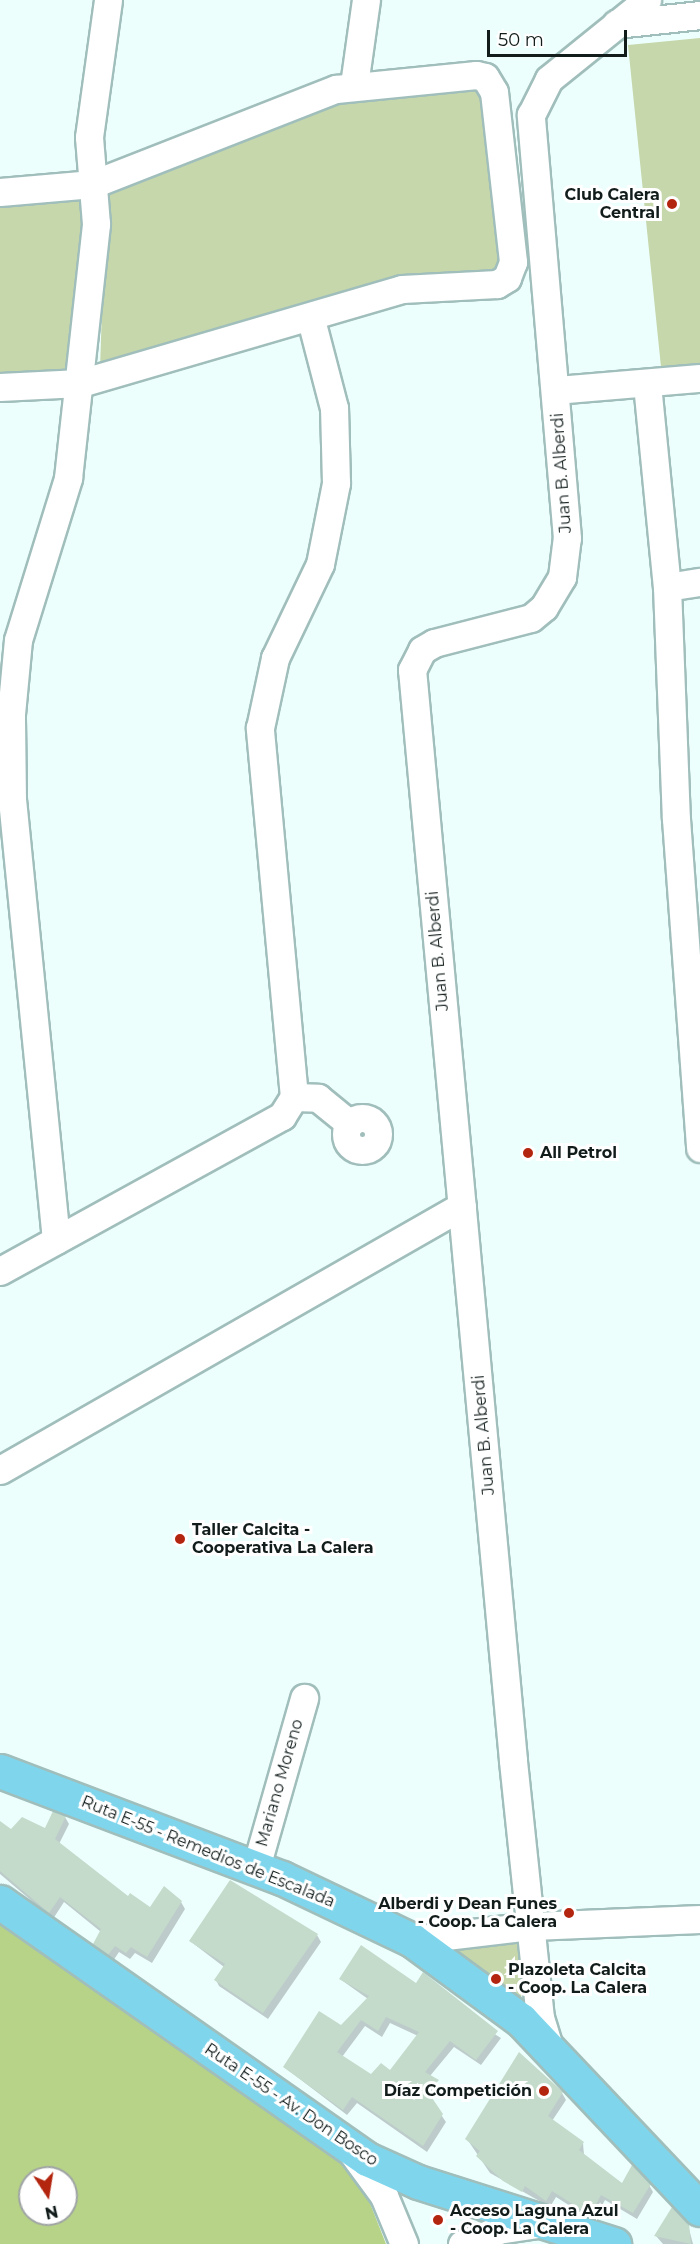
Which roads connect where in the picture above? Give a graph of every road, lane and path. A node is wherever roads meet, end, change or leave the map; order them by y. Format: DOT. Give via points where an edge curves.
graph roads {
  1 [pos="108,0"];
  2 [pos="366,0"];
  3 [pos="647,0"];
  4 [pos="694,0"];
  5 [pos="700,7"];
  6 [pos="700,15"];
  7 [pos="615,25"];
  8 [pos="354,86"];
  9 [pos="93,184"];
  10 [pos="0,192"];
  11 [pos="311,320"];
  12 [pos="700,378"];
  13 [pos="80,383"];
  14 [pos="647,384"];
  15 [pos="0,387"];
  16 [pos="556,390"];
  17 [pos="700,582"];
  18 [pos="667,587"];
  19 [pos="294,1097"];
  20 [pos="350,1124"];
  21 [pos="700,1148"];
  22 [pos="462,1206"];
  23 [pos="56,1240"];
  24 [pos="0,1271"];
  25 [pos="0,1470"];
  26 [pos="304,1698"];
  27 [pos="0,1771"];
  28 [pos="256,1868"];
  29 [pos="0,1902"];
  30 [pos="700,1919"];
  31 [pos="532,1926"];
  32 [pos="412,1940"];
  33 [pos="549,2046"];
  34 [pos="349,2148"];
  35 [pos="700,2209"];
  36 [pos="544,2223"];
  37 [pos="404,2244"];
  38 [pos="462,2244"];
  39 [pos="614,2244"];
  1 -- 9 [label="street" via="89,137"];
  2 -- 8 [label="street"];
  3 -- 7 [label="street, Juan B. Alberdi"];
  4 -- 5 [label="street"];
  6 -- 7 [label="street"];
  7 -- 16 [label="street, Juan B. Alberdi" via="549,79 531,115 530,148"];
  8 -- 9 [label="street"];
  8 -- 11 [label="street" via="476,75 491,82 513,262 507,278 497,284 402,289"];
  9 -- 10 [label="street"];
  9 -- 13 [label="street" via="96,224"];
  11 -- 13 [label="street"];
  11 -- 19 [label="street" via="334,408 336,483 320,564 275,658 260,728"];
  12 -- 14 [label="street"];
  13 -- 15 [label="street"];
  13 -- 23 [label="street" via="65,494 18,640 11,714 12,801"];
  14 -- 16 [label="street"];
  14 -- 18 [label="street"];
  16 -- 22 [label="street, Juan B. Alberdi" via="567,538 555,594 515,626 434,643 422,651 412,670"];
  17 -- 18 [label="street"];
  18 -- 21 [label="street" via="675,819"];
  19 -- 20 [label="street" via="318,1098"];
  19 -- 23 [label="street" via="282,1116"];
  22 -- 25 [label="street"];
  22 -- 31 [label="street, Juan B. Alberdi"];
  23 -- 24 [label="street"];
  26 -- 28 [label="street, Mariano Moreno"];
  27 -- 28 [label="main road, Ruta E-55 - Remedios de Escalada"];
  28 -- 32 [label="main road, Ruta E-55 - Remedios de Escalada"];
  29 -- 34 [label="main road, Ruta E-55 - Av. Don Bosco"];
  30 -- 31 [label="street"];
  31 -- 32 [label="street"];
  31 -- 33 [label="street, Juan B. Alberdi" via="540,2018"];
  32 -- 33 [label="main road, Ruta E-55 - Remedios de Escalada" via="495,1997"];
  33 -- 35 [label="main road, Ruta E-55 - Remedios de Escalada"];
  34 -- 36 [label="main road, Ruta E-55 - Av. Don Bosco" via="418,2182"];
  34 -- 37 [label="street" via="384,2196"];
  36 -- 38 [label="street" via="498,2230"];
  36 -- 39 [label="main road, Ruta E-55 - Av. Don Bosco"];
}
